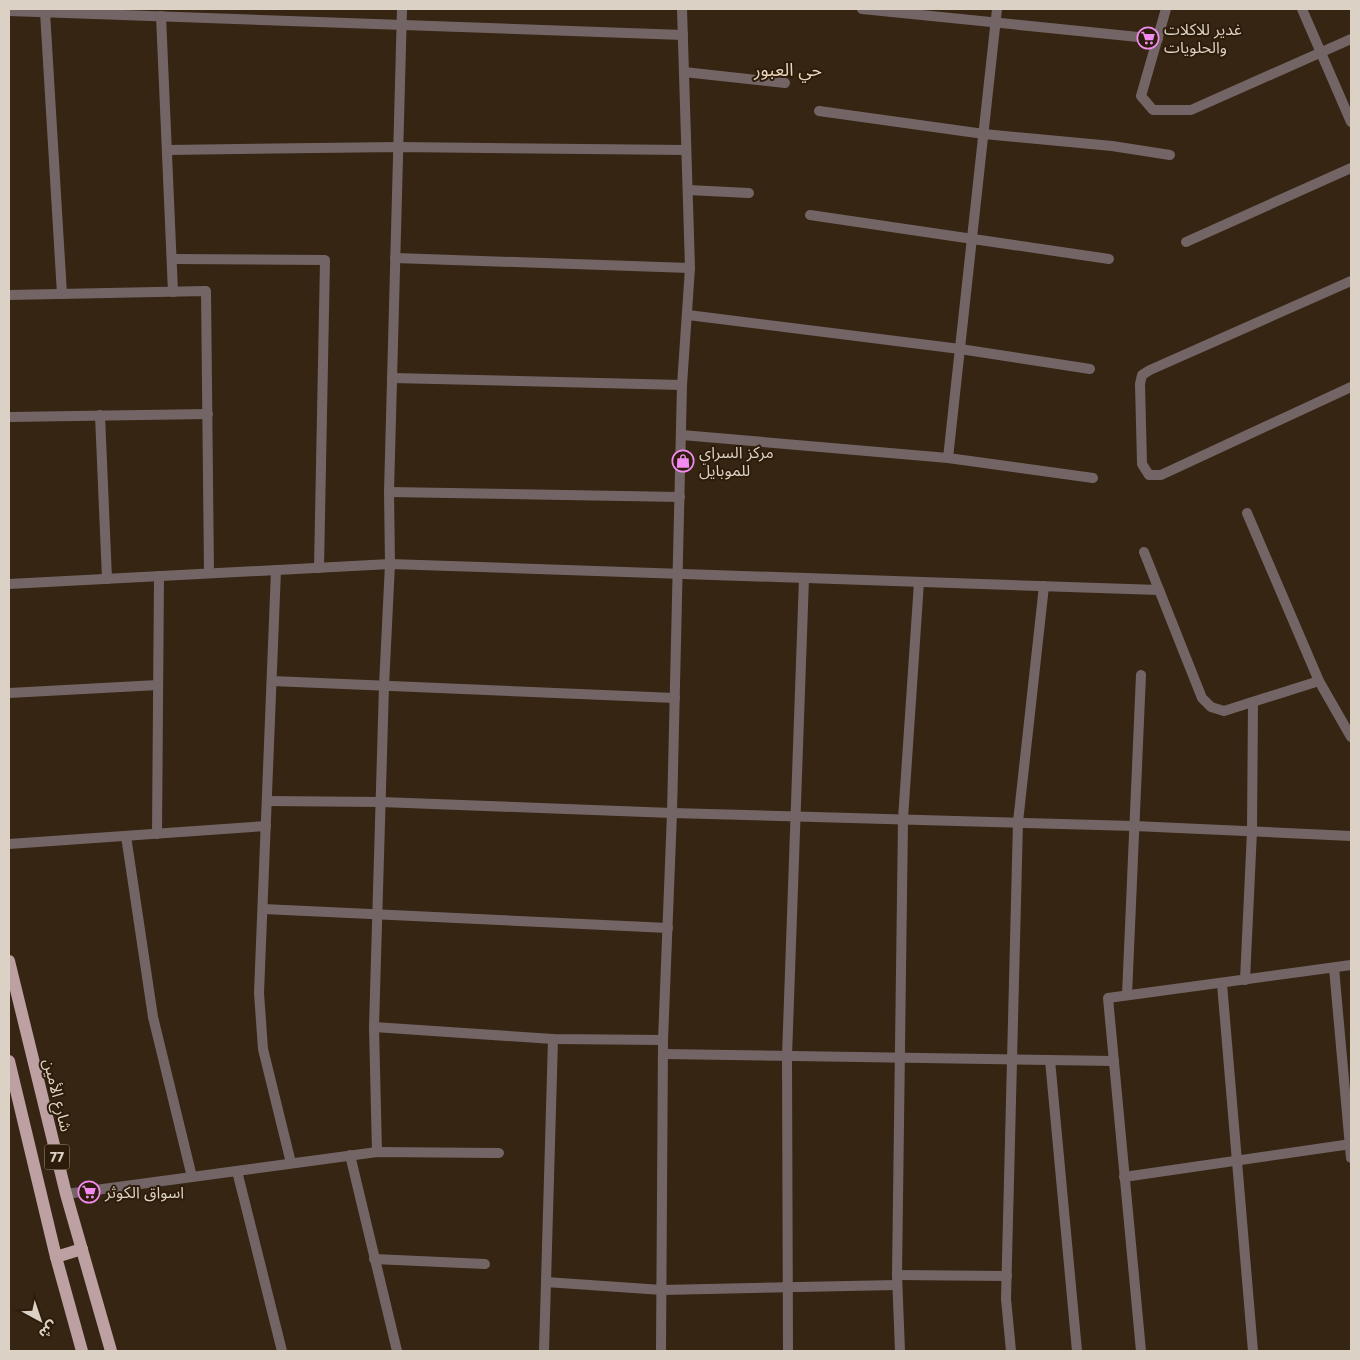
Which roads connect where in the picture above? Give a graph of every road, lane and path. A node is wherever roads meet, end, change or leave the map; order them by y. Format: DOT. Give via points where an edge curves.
graph roads {
  1 [pos="402,9"];
  2 [pos="682,9"];
  3 [pos="862,9"];
  4 [pos="997,9"];
  5 [pos="1166,9"];
  6 [pos="1302,9"];
  7 [pos="9,11"];
  8 [pos="45,12"];
  9 [pos="161,16"];
  10 [pos="996,23"];
  11 [pos="402,25"];
  12 [pos="683,35"];
  13 [pos="1158,39"];
  14 [pos="1351,39"];
  15 [pos="1322,53"];
  16 [pos="684,72"];
  17 [pos="785,83"];
  18 [pos="820,111"];
  19 [pos="1351,122"];
  20 [pos="984,134"];
  21 [pos="398,147"];
  22 [pos="167,150"];
  23 [pos="686,150"];
  24 [pos="1170,155"];
  25 [pos="1351,168"];
  26 [pos="688,190"];
  27 [pos="749,193"];
  28 [pos="810,215"];
  29 [pos="972,238"];
  30 [pos="1186,242"];
  31 [pos="395,258"];
  32 [pos="1109,258"];
  33 [pos="172,259"];
  34 [pos="690,268"];
  35 [pos="1351,280"];
  36 [pos="173,292"];
  37 [pos="62,294"];
  38 [pos="9,295"];
  39 [pos="688,315"];
  40 [pos="960,349"];
  41 [pos="1090,369"];
  42 [pos="392,378"];
  43 [pos="682,385"];
  44 [pos="1351,387"];
  45 [pos="208,414"];
  46 [pos="100,415"];
  47 [pos="9,417"];
  48 [pos="682,435"];
  49 [pos="948,458"];
  50 [pos="1094,478"];
  51 [pos="389,492"];
  52 [pos="680,497"];
  53 [pos="1247,513"];
  54 [pos="1144,552"];
  55 [pos="390,564"];
  56 [pos="319,568"];
  57 [pos="276,570"];
  58 [pos="209,573"];
  59 [pos="678,574"];
  60 [pos="159,576"];
  61 [pos="804,578"];
  62 [pos="106,579"];
  63 [pos="919,582"];
  64 [pos="9,584"];
  65 [pos="1044,586"];
  66 [pos="1159,590"];
  67 [pos="1141,675"];
  68 [pos="272,681"];
  69 [pos="1319,681"];
  70 [pos="158,685"];
  71 [pos="384,686"];
  72 [pos="9,693"];
  73 [pos="676,698"];
  74 [pos="1254,702"];
  75 [pos="1351,737"];
  76 [pos="267,800"];
  77 [pos="380,802"];
  78 [pos="672,813"];
  79 [pos="795,816"];
  80 [pos="904,819"];
  81 [pos="1018,822"];
  82 [pos="266,826"];
  83 [pos="1134,826"];
  84 [pos="1252,831"];
  85 [pos="157,834"];
  86 [pos="126,836"];
  87 [pos="1351,836"];
  88 [pos="9,844"];
  89 [pos="263,910"];
  90 [pos="377,915"];
  91 [pos="668,928"];
  92 [pos="9,961"];
  93 [pos="1351,965"];
  94 [pos="1334,968"];
  95 [pos="1245,980"];
  96 [pos="1222,984"];
  97 [pos="1127,994"];
  98 [pos="374,1027"];
  99 [pos="552,1039"];
  100 [pos="663,1040"];
  101 [pos="663,1054"];
  102 [pos="787,1056"];
  103 [pos="899,1058"];
  104 [pos="1011,1060"];
  105 [pos="1050,1060"];
  106 [pos="9,1061"];
  107 [pos="1114,1061"];
  108 [pos="1351,1144"];
  109 [pos="377,1152"];
  110 [pos="499,1153"];
  111 [pos="350,1156"];
  112 [pos="1351,1158"];
  113 [pos="1236,1161"];
  114 [pos="291,1163"];
  115 [pos="236,1171"];
  116 [pos="192,1177"];
  117 [pos="1124,1177"];
  118 [pos="66,1194"];
  119 [pos="82,1249"];
  120 [pos="56,1257"];
  121 [pos="374,1258"];
  122 [pos="485,1264"];
  123 [pos="1007,1276"];
  124 [pos="897,1280"];
  125 [pos="546,1282"];
  126 [pos="787,1288"];
  127 [pos="662,1290"];
  128 [pos="82,1351"];
  129 [pos="111,1351"];
  130 [pos="282,1351"];
  131 [pos="398,1351"];
  132 [pos="544,1351"];
  133 [pos="660,1351"];
  134 [pos="788,1351"];
  135 [pos="900,1351"];
  136 [pos="1011,1351"];
  137 [pos="1077,1351"];
  138 [pos="1141,1351"];
  139 [pos="1253,1351"];
  1 -- 11 [label="street"];
  2 -- 12 [label="street"];
  3 -- 10 [label="street"];
  4 -- 10 [label="street"];
  5 -- 13 [label="street"];
  6 -- 15 [label="street"];
  7 -- 8 [label="street"];
  8 -- 9 [label="street"];
  8 -- 37 [label="street"];
  9 -- 11 [label="street"];
  9 -- 22 [label="street"];
  10 -- 13 [label="street"];
  10 -- 20 [label="street"];
  11 -- 12 [label="street"];
  11 -- 21 [label="street"];
  12 -- 16 [label="street"];
  13 -- 15 [label="street" via="1141,96 1153,110 1191,110"];
  14 -- 15 [label="street"];
  15 -- 19 [label="street"];
  16 -- 17 [label="street"];
  16 -- 23 [label="street"];
  18 -- 20 [label="street"];
  20 -- 24 [label="street"];
  20 -- 29 [label="street"];
  21 -- 22 [label="street"];
  21 -- 23 [label="street"];
  21 -- 31 [label="street"];
  22 -- 33 [label="street"];
  23 -- 26 [label="street"];
  25 -- 30 [label="street"];
  26 -- 27 [label="street"];
  26 -- 34 [label="street"];
  28 -- 29 [label="street"];
  29 -- 32 [label="street"];
  29 -- 40 [label="street"];
  31 -- 34 [label="street"];
  31 -- 42 [label="street"];
  33 -- 36 [label="street"];
  33 -- 56 [label="street" via="325,260"];
  34 -- 39 [label="street"];
  35 -- 44 [label="street" via="1142,375 1142,464 1149,475 1161,475"];
  36 -- 37 [label="street"];
  36 -- 45 [label="street" via="206,291"];
  37 -- 38 [label="street"];
  39 -- 40 [label="street"];
  39 -- 43 [label="street"];
  40 -- 41 [label="street"];
  40 -- 49 [label="street"];
  42 -- 43 [label="street"];
  42 -- 51 [label="street"];
  43 -- 48 [label="street"];
  45 -- 46 [label="street"];
  45 -- 58 [label="street"];
  46 -- 47 [label="street"];
  46 -- 62 [label="street"];
  48 -- 49 [label="street"];
  48 -- 52 [label="street"];
  49 -- 50 [label="street"];
  51 -- 52 [label="street"];
  51 -- 55 [label="street"];
  52 -- 59 [label="street"];
  53 -- 69 [label="street"];
  54 -- 66 [label="street"];
  55 -- 56 [label="street"];
  55 -- 59 [label="street"];
  55 -- 71 [label="street"];
  56 -- 57 [label="street"];
  57 -- 58 [label="street"];
  57 -- 68 [label="street"];
  58 -- 60 [label="street"];
  59 -- 61 [label="street"];
  59 -- 73 [label="street"];
  60 -- 62 [label="street"];
  60 -- 70 [label="street"];
  61 -- 63 [label="street"];
  61 -- 79 [label="street"];
  62 -- 64 [label="street"];
  63 -- 65 [label="street"];
  63 -- 80 [label="street"];
  65 -- 66 [label="street"];
  65 -- 81 [label="street"];
  66 -- 74 [label="street" via="1202,698 1211,707 1224,711"];
  67 -- 83 [label="street"];
  68 -- 71 [label="street"];
  68 -- 76 [label="street"];
  69 -- 74 [label="street"];
  69 -- 75 [label="street"];
  70 -- 72 [label="street"];
  70 -- 85 [label="street"];
  71 -- 73 [label="street"];
  71 -- 77 [label="street"];
  73 -- 78 [label="street"];
  74 -- 84 [label="street"];
  76 -- 77 [label="street"];
  76 -- 82 [label="street"];
  77 -- 78 [label="street"];
  77 -- 90 [label="street"];
  78 -- 79 [label="street"];
  78 -- 91 [label="street"];
  79 -- 80 [label="street"];
  79 -- 102 [label="street"];
  80 -- 81 [label="street"];
  80 -- 103 [label="street"];
  81 -- 83 [label="street"];
  81 -- 104 [label="street"];
  82 -- 85 [label="street"];
  82 -- 89 [label="street"];
  83 -- 84 [label="street"];
  83 -- 97 [label="street"];
  84 -- 87 [label="street"];
  84 -- 95 [label="street"];
  85 -- 86 [label="street"];
  86 -- 88 [label="street"];
  86 -- 116 [label="street" via="154,1017"];
  89 -- 90 [label="street"];
  89 -- 114 [label="street" via="259,993 263,1049"];
  90 -- 91 [label="street"];
  90 -- 98 [label="street"];
  91 -- 100 [label="street"];
  92 -- 118 [label="main road, شارع الأمين / 77"];
  93 -- 94 [label="street"];
  94 -- 95 [label="street"];
  94 -- 108 [label="street"];
  95 -- 96 [label="street"];
  96 -- 97 [label="street"];
  96 -- 113 [label="street"];
  97 -- 107 [label="street" via="1108,998"];
  98 -- 99 [label="street"];
  98 -- 109 [label="street"];
  99 -- 100 [label="street"];
  99 -- 125 [label="street"];
  100 -- 101 [label="street"];
  101 -- 102 [label="street"];
  101 -- 127 [label="street"];
  102 -- 103 [label="street"];
  102 -- 126 [label="street"];
  103 -- 104 [label="street"];
  103 -- 124 [label="street"];
  104 -- 105 [label="street"];
  104 -- 123 [label="street"];
  105 -- 107 [label="street"];
  105 -- 137 [label="street"];
  106 -- 120 [label="main road, 77"];
  107 -- 117 [label="street"];
  108 -- 112 [label="street"];
  108 -- 113 [label="street"];
  109 -- 110 [label="street"];
  109 -- 111 [label="street"];
  111 -- 114 [label="street"];
  111 -- 121 [label="street"];
  113 -- 117 [label="street"];
  113 -- 139 [label="street"];
  114 -- 115 [label="street"];
  115 -- 116 [label="street"];
  115 -- 130 [label="street"];
  116 -- 118 [label="street"];
  117 -- 138 [label="street"];
  118 -- 119 [label="main road, شارع الأمين / 77"];
  119 -- 120 [label="main road"];
  119 -- 129 [label="main road, شارع الأمين / 77"];
  120 -- 128 [label="main road, 77"];
  121 -- 122 [label="street"];
  121 -- 131 [label="street"];
  123 -- 124 [label="street"];
  123 -- 136 [label="street"];
  124 -- 126 [label="street"];
  124 -- 135 [label="street"];
  125 -- 127 [label="street"];
  125 -- 132 [label="street"];
  126 -- 127 [label="street"];
  126 -- 134 [label="street"];
  127 -- 133 [label="street"];
}
